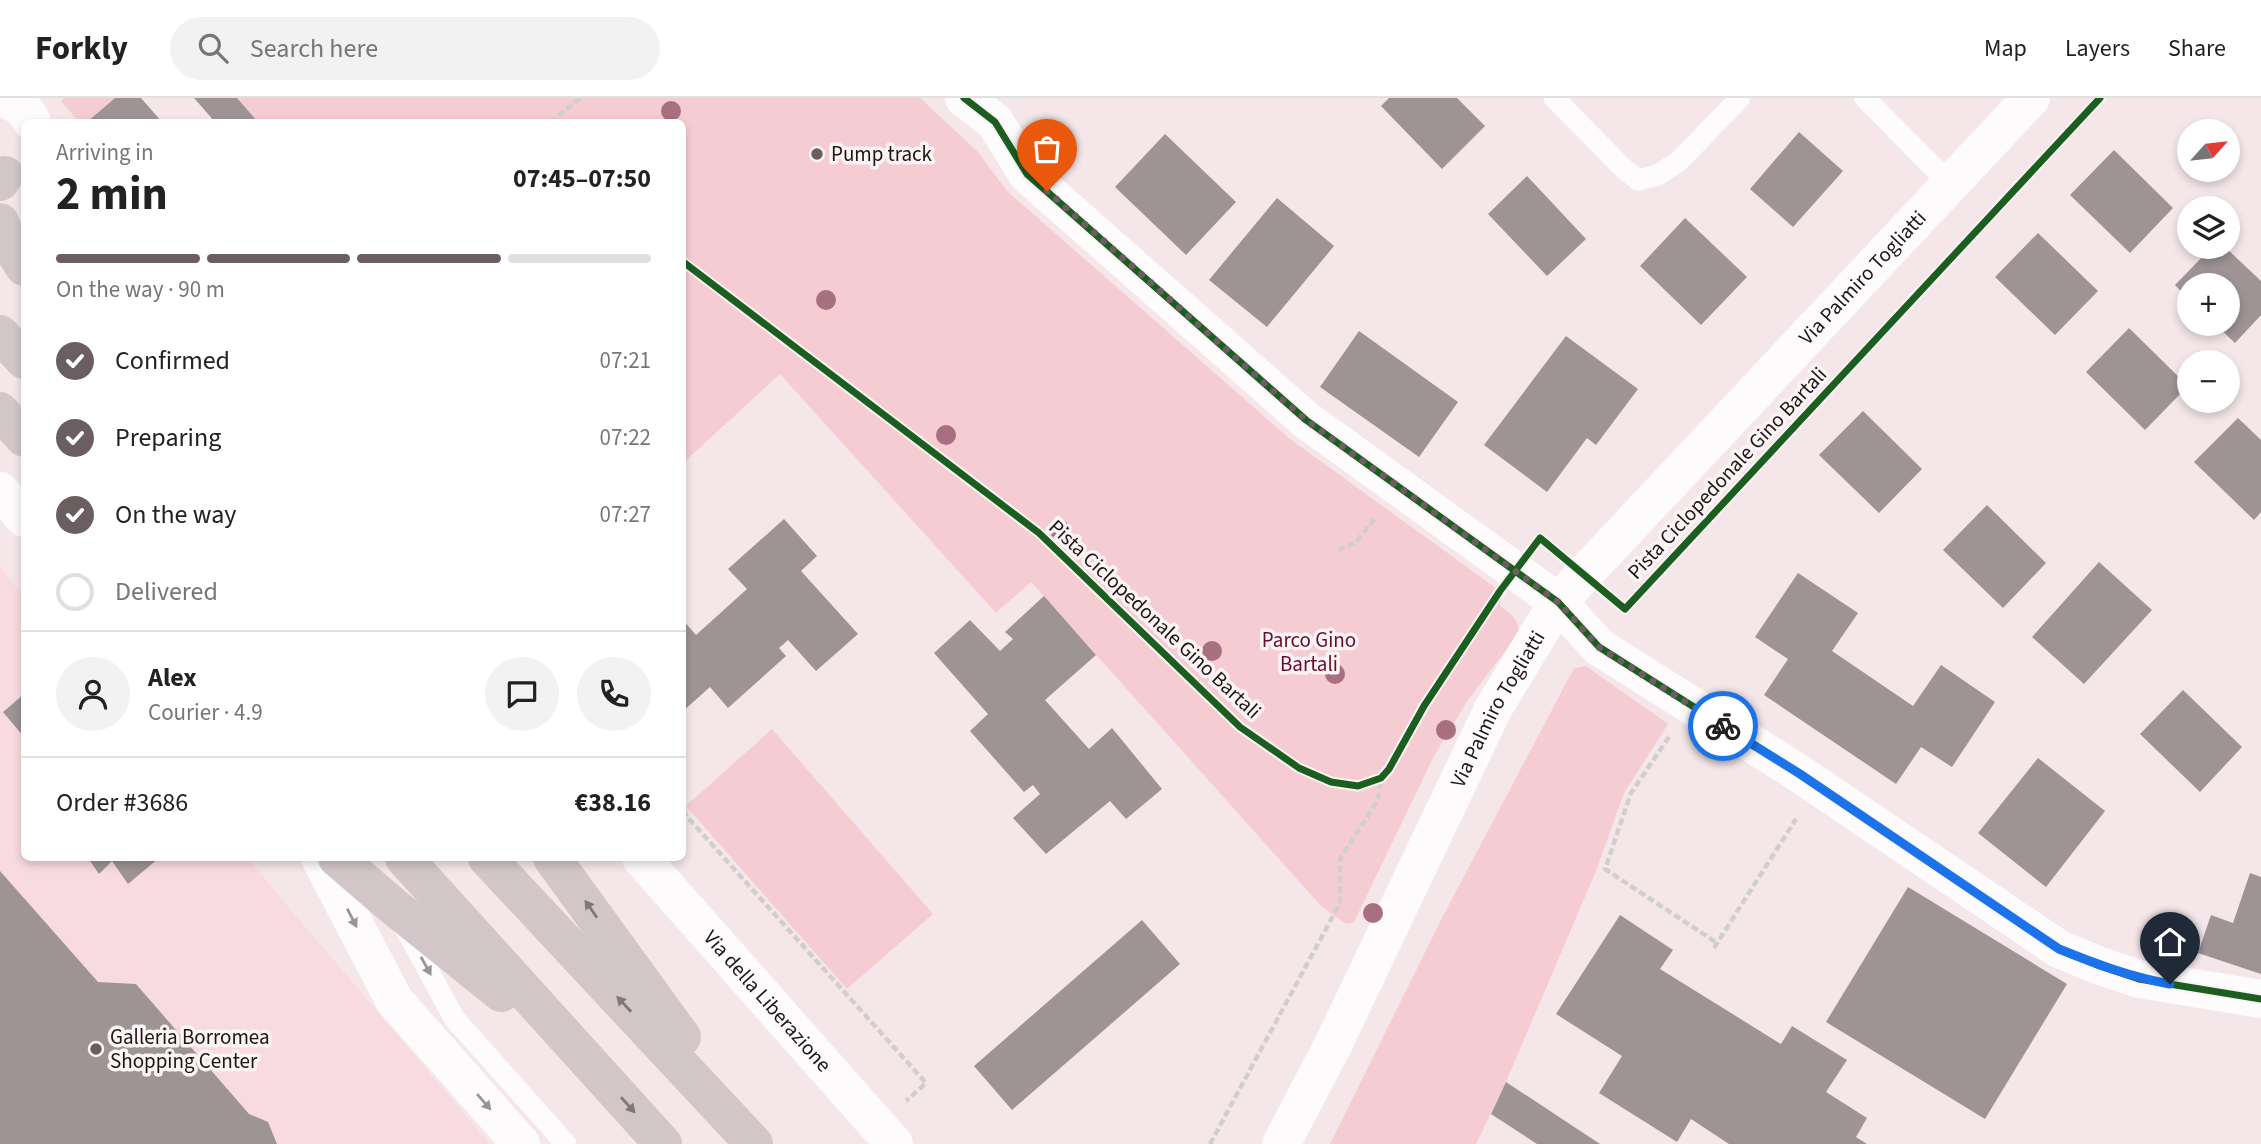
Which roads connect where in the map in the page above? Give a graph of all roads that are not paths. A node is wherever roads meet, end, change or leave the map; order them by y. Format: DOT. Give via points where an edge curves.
graph roads {
  1 [pos="1,98"];
  2 [pos="964,98"];
  3 [pos="1554,98"];
  4 [pos="1740,98"];
  5 [pos="1865,98"];
  6 [pos="2031,98"];
  7 [pos="1002,110"];
  8 [pos="30,119"];
  9 [pos="1950,184"];
  10 [pos="0,222"];
  11 [pos="21,262"];
  12 [pos="0,334"];
  13 [pos="21,357"];
  14 [pos="0,411"];
  15 [pos="21,435"];
  16 [pos="0,491"];
  17 [pos="21,515"];
  18 [pos="1558,602"];
  19 [pos="322,861"];
  20 [pos="340,861"];
  21 [pos="407,861"];
  22 [pos="490,861"];
  23 [pos="554,861"];
  24 [pos="644,861"];
  25 [pos="393,906"];
  26 [pos="2261,999"];
  27 [pos="593,1067"];
  28 [pos="896,1126"];
  29 [pos="521,1144"];
  30 [pos="566,1144"];
  31 [pos="663,1144"];
  32 [pos="756,1144"];
  33 [pos="1281,1144"];
  1 -- 8 [label="street" via="19,105"];
  2 -- 7 [label="street"];
  3 -- 4 [label="lane" via="1638,180 1658,175 1679,161"];
  5 -- 9 [label="lane"];
  6 -- 9 [label="street, Via Palmiro Togliatti"];
  7 -- 18 [label="street" via="1027,174 1306,420"];
  9 -- 18 [label="street, Via Palmiro Togliatti"];
  10 -- 11 [label="highway"];
  12 -- 13 [label="highway"];
  14 -- 15 [label="highway"];
  16 -- 17 [label="street"];
  18 -- 26 [label="street" via="1599,647 2059,949 2139,979"];
  18 -- 33 [label="street, Via Palmiro Togliatti" via="1493,709"];
  19 -- 29 [label="street, one-way" via="394,1000"];
  20 -- 25 [label="highway"];
  21 -- 27 [label="highway"];
  32 -- 22 [label="highway, one-way"];
  32 -- 23 [label="highway, one-way"];
  24 -- 28 [label="street, Via della Liberazione"];
  25 -- 27 [label="highway"];
  25 -- 30 [label="lane, one-way" via="454,1017"];
  27 -- 31 [label="highway, one-way"];
}
